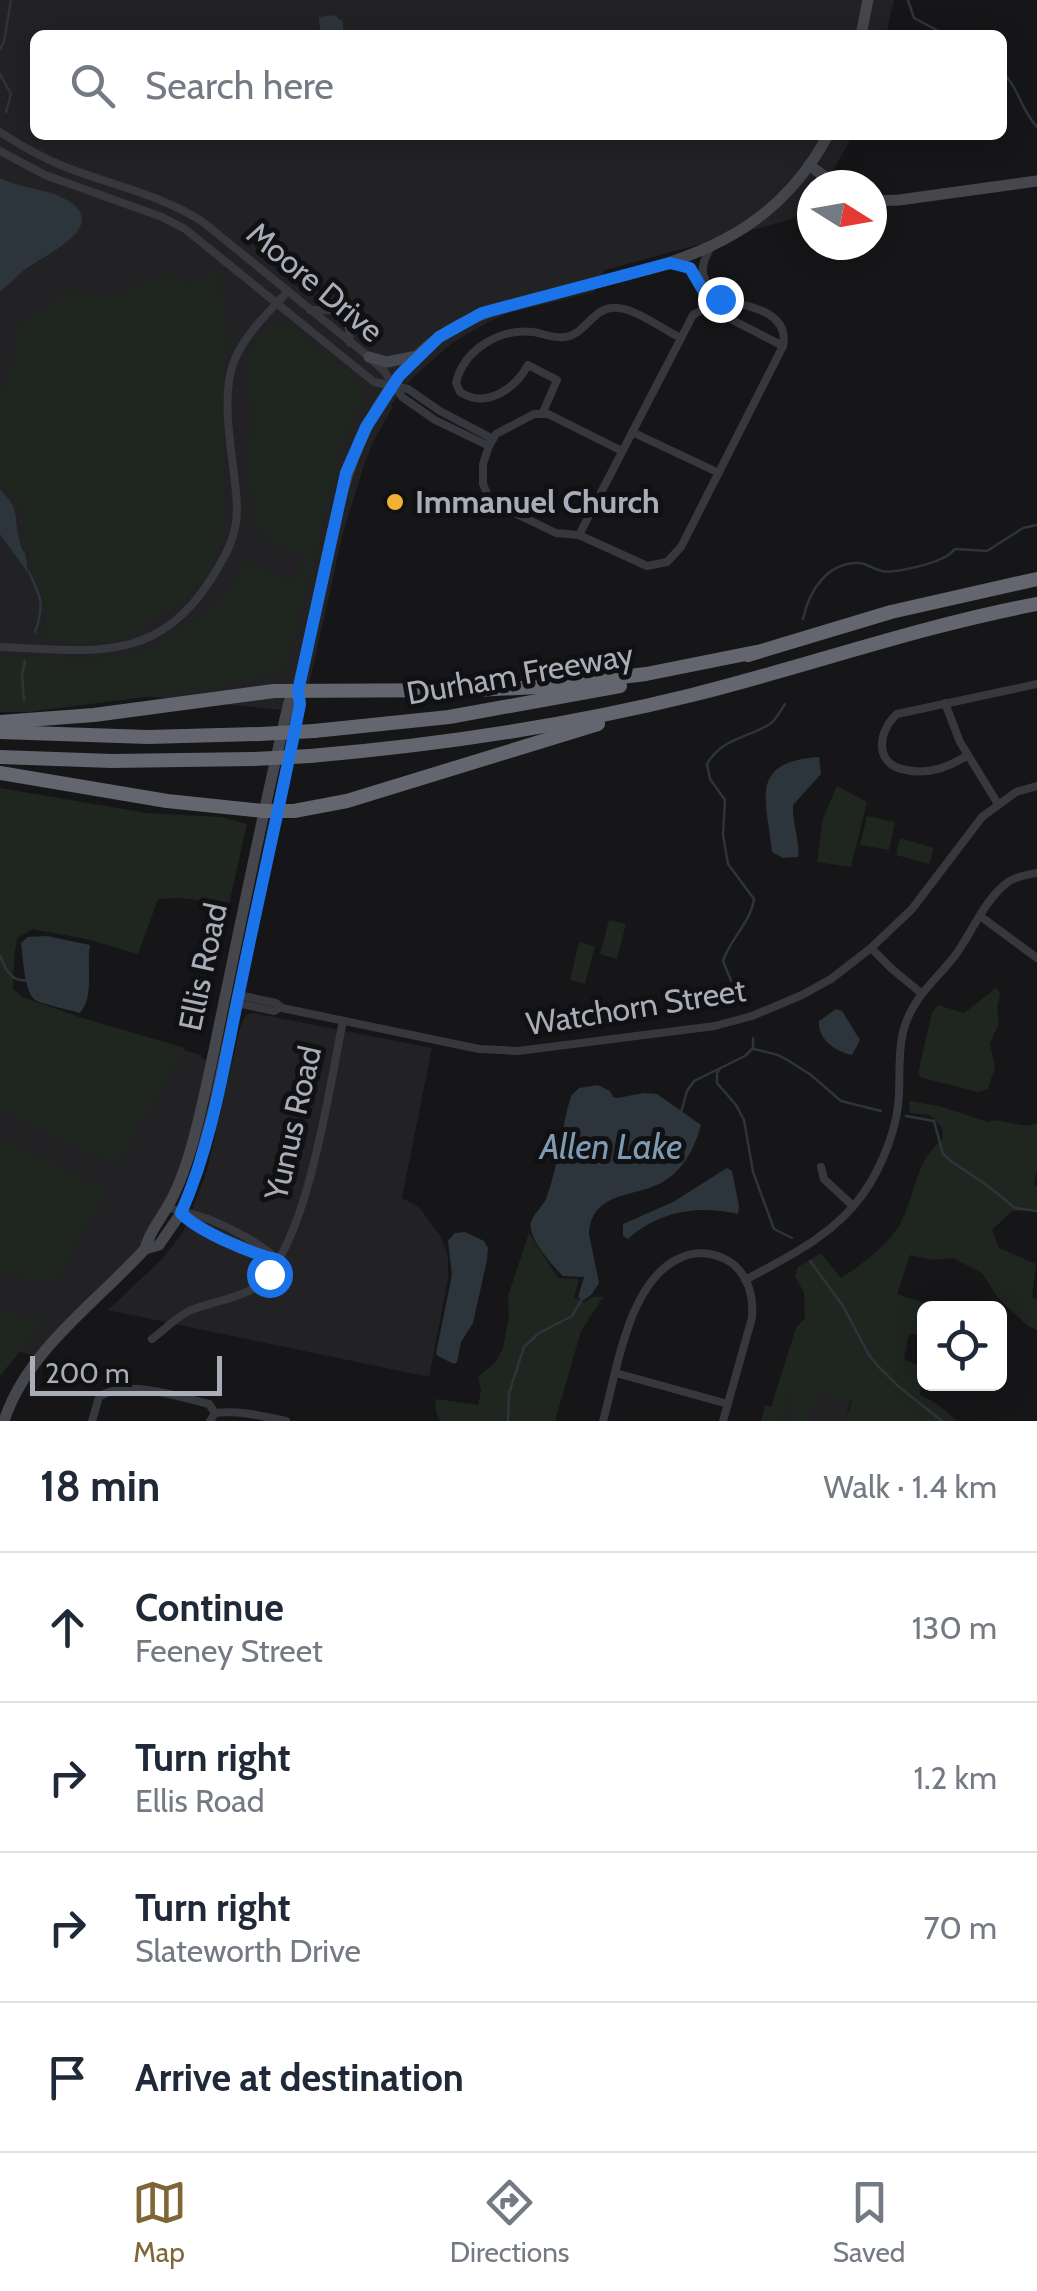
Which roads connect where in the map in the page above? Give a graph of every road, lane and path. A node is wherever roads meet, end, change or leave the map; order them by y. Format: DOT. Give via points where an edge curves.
graph roads {
  1 [pos="868,0"];
  2 [pos="862,30"];
  3 [pos="0,132"];
  4 [pos="825,140"];
  5 [pos="0,151"];
  6 [pos="809,165"];
  7 [pos="816,170"];
  8 [pos="1037,182"];
  9 [pos="887,200"];
  10 [pos="710,248"];
  11 [pos="670,263"];
  12 [pos="288,291"];
  13 [pos="728,300"];
  14 [pos="276,304"];
  15 [pos="310,310"];
  16 [pos="681,338"];
  17 [pos="350,342"];
  18 [pos="783,346"];
  19 [pos="417,356"];
  20 [pos="368,357"];
  21 [pos="392,385"];
  22 [pos="463,408"];
  23 [pos="544,412"];
  24 [pos="632,432"];
  25 [pos="491,442"];
  26 [pos="622,451"];
  27 [pos="719,472"];
  28 [pos="579,534"];
  29 [pos="1037,579"];
  30 [pos="1037,604"];
  31 [pos="0,647"];
  32 [pos="756,652"];
  33 [pos="1037,684"];
  34 [pos="298,691"];
  35 [pos="694,694"];
  36 [pos="945,703"];
  37 [pos="0,722"];
  38 [pos="0,732"];
  39 [pos="0,756"];
  40 [pos="968,756"];
  41 [pos="0,774"];
  42 [pos="1037,786"];
  43 [pos="998,804"];
  44 [pos="271,811"];
  45 [pos="1037,873"];
  46 [pos="980,916"];
  47 [pos="871,948"];
  48 [pos="1037,958"];
  49 [pos="921,993"];
  50 [pos="234,998"];
  51 [pos="342,1021"];
  52 [pos="821,1166"];
  53 [pos="853,1206"];
  54 [pos="168,1207"];
  55 [pos="181,1213"];
  56 [pos="146,1249"];
  57 [pos="277,1260"];
  58 [pos="746,1280"];
  59 [pos="152,1339"];
  60 [pos="616,1374"];
  61 [pos="728,1404"];
  62 [pos="212,1417"];
  63 [pos="4,1421"];
  64 [pos="92,1421"];
  65 [pos="286,1421"];
  66 [pos="603,1421"];
  67 [pos="723,1421"];
  1 -- 2 [label="main road"];
  3 -- 12 [label="street, Moore Drive" via="63,166 184,210"];
  4 -- 6 [label="main road, Ellis Road"];
  5 -- 14 [label="street, Moore Drive" via="45,176 176,224"];
  6 -- 7 [label="main road"];
  6 -- 10 [label="main road, Ellis Road" via="774,205"];
  8 -- 9 [label="main road"];
  10 -- 11 [label="main road, Ellis Road"];
  10 -- 13 [label="street" via="704,278"];
  11 -- 13 [label="street" via="690,268 708,295"];
  11 -- 19 [label="main road, Ellis Road" via="482,313"];
  12 -- 14 [label="street"];
  12 -- 15 [label="street, Moore Drive"];
  13 -- 18 [label="street" via="770,314 782,328"];
  14 -- 21 [label="street, Moore Drive" via="374,382"];
  14 -- 31 [label="street" via="232,366 228,411 237,516 233,540 203,592 180,618 129,646 64,652"];
  15 -- 17 [label="street, Moore Drive"];
  15 -- 17 [label="street" via="343,312"];
  16 -- 18 [label="street" via="693,315 706,309"];
  16 -- 22 [label="street" via="620,308 598,312 564,338 504,334 464,363 456,383"];
  16 -- 24 [label="street"];
  17 -- 20 [label="street, Moore Drive"];
  18 -- 27 [label="street"];
  19 -- 20 [label="main road" via="387,362"];
  19 -- 21 [label="main road, Ellis Road"];
  20 -- 21 [label="street, Moore Drive"];
  21 -- 22 [label="street"];
  21 -- 25 [label="street" via="435,420"];
  21 -- 34 [label="main road, Ellis Road" via="343,484"];
  22 -- 23 [label="street" via="517,382 528,365 557,380"];
  22 -- 25 [label="street"];
  23 -- 25 [label="street" via="504,428"];
  23 -- 26 [label="street"];
  24 -- 26 [label="street"];
  24 -- 27 [label="street"];
  25 -- 28 [label="street" via="482,472 488,496 556,534"];
  26 -- 28 [label="street"];
  27 -- 28 [label="street" via="681,548 667,562 647,566"];
  29 -- 32 [label="highway, Durham Freeway"];
  30 -- 35 [label="highway, Durham Freeway"];
  32 -- 34 [label="highway" via="540,688"];
  32 -- 38 [label="highway, Durham Freeway, bridge" via="534,703 396,723 148,737"];
  33 -- 36 [label="street"];
  34 -- 37 [label="highway"];
  34 -- 44 [label="main road, Ellis Road"];
  35 -- 39 [label="highway, Durham Freeway, bridge" via="521,730 310,756 148,762"];
  35 -- 44 [label="highway" via="347,801"];
  36 -- 40 [label="street"];
  36 -- 40 [label="street" via="897,714 882,735 882,748 894,766 906,770 950,767"];
  40 -- 43 [label="street"];
  41 -- 44 [label="highway"];
  42 -- 43 [label="street, Watchorn Street"];
  43 -- 47 [label="street, Watchorn Street"];
  44 -- 50 [label="main road, Ellis Road"];
  44 -- 50 [label="main road, Ellis Road" via="237,947"];
  45 -- 46 [label="street" via="1006,884"];
  46 -- 48 [label="street"];
  46 -- 49 [label="street"];
  47 -- 49 [label="street"];
  47 -- 51 [label="street, Watchorn Street" via="802,996 752,1016 550,1049 498,1051"];
  49 -- 53 [label="street" via="902,1034 899,1099 888,1144"];
  50 -- 51 [label="street, Watchorn Street"];
  50 -- 54 [label="main road, Ellis Road"];
  50 -- 55 [label="main road, Ellis Road" via="224,1063"];
  51 -- 57 [label="street, Yunus Road" via="309,1187"];
  52 -- 53 [label="street" via="824,1179"];
  53 -- 58 [label="street" via="832,1228"];
  54 -- 55 [label="street"];
  54 -- 56 [label="main road, Ellis Road"];
  55 -- 56 [label="main road, Ellis Road" via="160,1245"];
  55 -- 57 [label="street" via="196,1226"];
  56 -- 63 [label="main road, Ellis Road" via="39,1356"];
  57 -- 59 [label="street, Yunus Road" via="254,1288 184,1314"];
  58 -- 60 [label="street" via="736,1266 706,1253 671,1262 640,1298"];
  58 -- 61 [label="street" via="752,1318"];
  60 -- 61 [label="street"];
  60 -- 66 [label="street"];
  61 -- 67 [label="street"];
  62 -- 64 [label="street" via="209,1404 118,1388 99,1396"];
  62 -- 65 [label="street" via="242,1412"];
}
